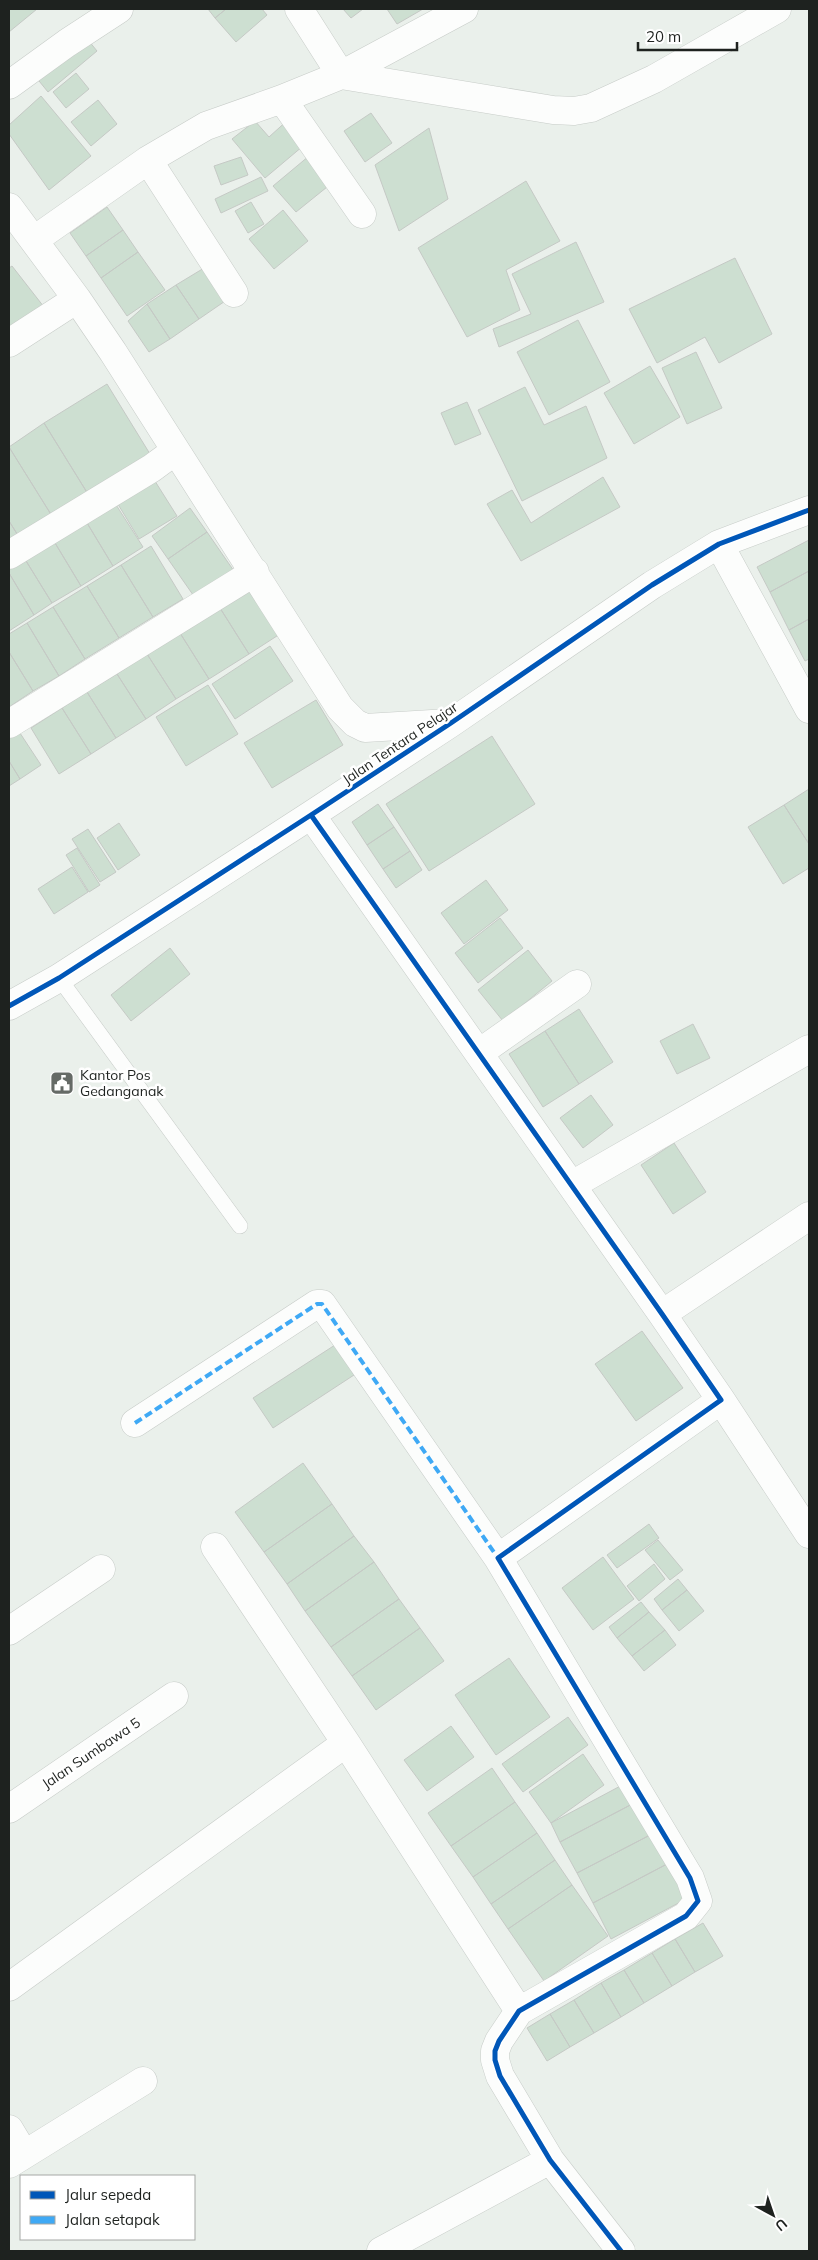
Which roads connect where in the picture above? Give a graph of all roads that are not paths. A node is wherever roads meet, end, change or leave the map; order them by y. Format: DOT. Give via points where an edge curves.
graph roads {
  1 [pos="119,9"];
  2 [pos="300,9"];
  3 [pos="464,9"];
  4 [pos="777,9"];
  5 [pos="340,75"];
  6 [pos="9,85"];
  7 [pos="282,99"];
  8 [pos="148,160"];
  9 [pos="9,207"];
  10 [pos="362,214"];
  11 [pos="34,240"];
  12 [pos="234,293"];
  13 [pos="77,299"];
  14 [pos="9,343"];
  15 [pos="176,451"];
  16 [pos="809,510"];
  17 [pos="719,544"];
  18 [pos="9,555"];
  19 [pos="255,572"];
  20 [pos="809,709"];
  21 [pos="451,723"];
  22 [pos="9,724"];
  23 [pos="311,815"];
  24 [pos="59,978"];
  25 [pos="577,984"];
  26 [pos="9,1006"];
  27 [pos="809,1049"];
  28 [pos="479,1053"];
  29 [pos="572,1185"];
  30 [pos="809,1216"];
  31 [pos="240,1226"];
  32 [pos="662,1314"];
  33 [pos="720,1400"];
  34 [pos="135,1423"];
  35 [pos="809,1534"];
  36 [pos="215,1547"];
  37 [pos="498,1558"];
  38 [pos="101,1569"];
  39 [pos="9,1632"];
  40 [pos="174,1696"];
  41 [pos="346,1743"];
  42 [pos="9,1809"];
  43 [pos="9,1987"];
  44 [pos="519,2011"];
  45 [pos="143,2081"];
  46 [pos="9,2129"];
  47 [pos="17,2159"];
  48 [pos="550,2160"];
  49 [pos="381,2251"];
  50 [pos="621,2251"];
  1 -- 6 [label="street"];
  2 -- 5 [label="street"];
  3 -- 5 [label="street"];
  4 -- 5 [label="street" via="654,79 592,108 574,111"];
  5 -- 7 [label="street"];
  7 -- 8 [label="street" via="206,126"];
  7 -- 10 [label="street"];
  8 -- 11 [label="street"];
  8 -- 12 [label="street"];
  9 -- 11 [label="street"];
  11 -- 13 [label="street"];
  13 -- 14 [label="street"];
  13 -- 15 [label="street"];
  15 -- 18 [label="street"];
  15 -- 19 [label="street"];
  16 -- 17 [label="street, Jalan Tentara Pelajar"];
  17 -- 20 [label="street"];
  17 -- 21 [label="street, Jalan Tentara Pelajar" via="652,585"];
  19 -- 21 [label="street" via="340,708 355,723 365,728"];
  19 -- 22 [label="street"];
  21 -- 23 [label="street, Jalan Tentara Pelajar"];
  23 -- 24 [label="street, Jalan Tentara Pelajar"];
  23 -- 28 [label="street"];
  24 -- 26 [label="street, Jalan Tentara Pelajar"];
  24 -- 31 [label="lane"];
  25 -- 28 [label="street"];
  27 -- 29 [label="street"];
  28 -- 29 [label="street"];
  29 -- 32 [label="street"];
  30 -- 32 [label="street"];
  32 -- 33 [label="street"];
  33 -- 35 [label="street"];
  33 -- 37 [label="street"];
  34 -- 37 [label="street" via="317,1304 322,1304"];
  36 -- 41 [label="street"];
  37 -- 44 [label="street" via="690,1878 698,1901 686,1916"];
  38 -- 39 [label="street"];
  40 -- 42 [label="street, Jalan Sumbawa 5"];
  41 -- 43 [label="street"];
  41 -- 44 [label="street"];
  44 -- 48 [label="street" via="499,2041 495,2060 500,2076"];
  45 -- 47 [label="street"];
  46 -- 47 [label="street"];
  48 -- 49 [label="street"];
  48 -- 50 [label="street"];
}
